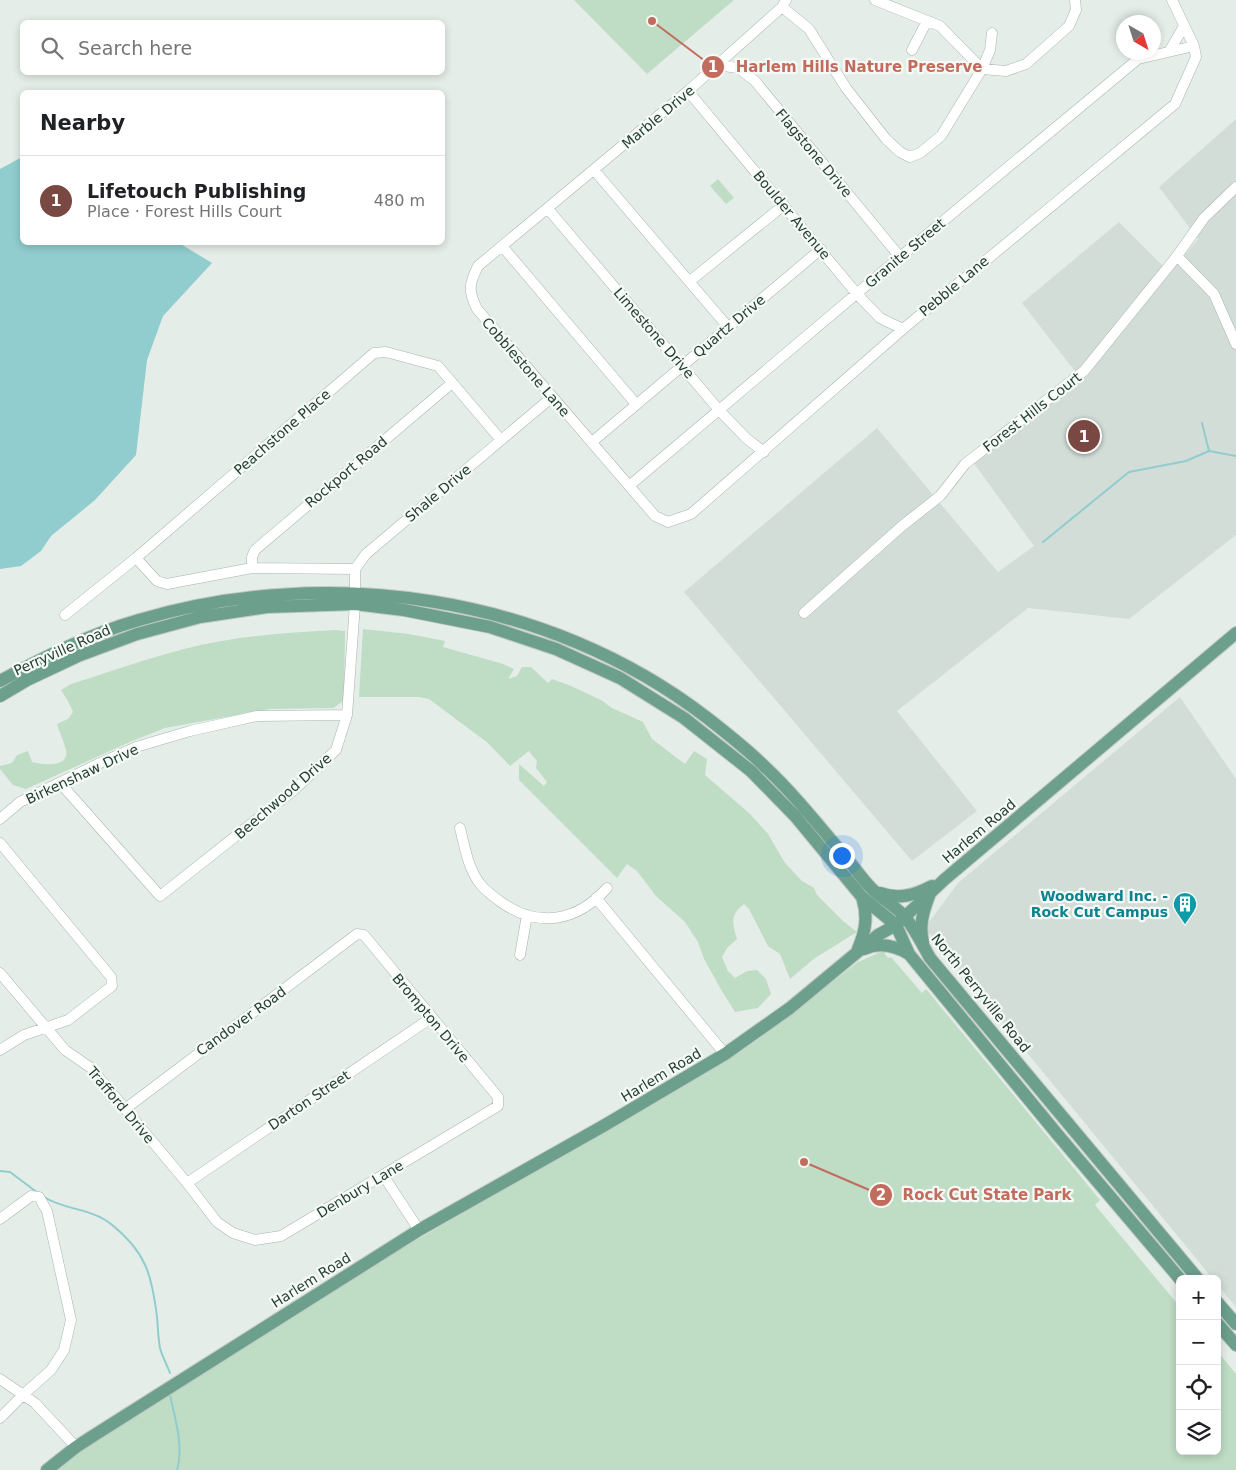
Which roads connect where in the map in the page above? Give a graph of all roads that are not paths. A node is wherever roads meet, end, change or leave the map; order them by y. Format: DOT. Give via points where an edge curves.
graph roads {
  1 [pos="875,0"];
  2 [pos="1075,0"];
  3 [pos="1172,0"];
  4 [pos="784,4"];
  5 [pos="927,21"];
  6 [pos="1184,26"];
  7 [pos="992,33"];
  8 [pos="1194,46"];
  9 [pos="912,50"];
  10 [pos="1170,50"];
  11 [pos="717,65"];
  12 [pos="982,69"];
  13 [pos="688,91"];
  14 [pos="594,170"];
  15 [pos="1236,187"];
  16 [pos="784,205"];
  17 [pos="548,209"];
  18 [pos="502,246"];
  19 [pos="821,249"];
  20 [pos="1177,256"];
  21 [pos="900,257"];
  22 [pos="690,281"];
  23 [pos="857,294"];
  24 [pos="728,327"];
  25 [pos="902,329"];
  26 [pos="1236,344"];
  27 [pos="682,366"];
  28 [pos="452,383"];
  29 [pos="552,398"];
  30 [pos="636,404"];
  31 [pos="719,410"];
  32 [pos="501,440"];
  33 [pos="592,442"];
  34 [pos="764,452"];
  35 [pos="629,486"];
  36 [pos="668,522"];
  37 [pos="136,558"];
  38 [pos="252,568"];
  39 [pos="355,569"];
  40 [pos="355,598"];
  41 [pos="804,613"];
  42 [pos="65,615"];
  43 [pos="137,620"];
  44 [pos="1236,632"];
  45 [pos="137,634"];
  46 [pos="0,681"];
  47 [pos="0,696"];
  48 [pos="347,715"];
  49 [pos="61,784"];
  50 [pos="0,819"];
  51 [pos="460,828"];
  52 [pos="0,843"];
  53 [pos="945,879"];
  54 [pos="607,888"];
  55 [pos="866,892"];
  56 [pos="596,898"];
  57 [pos="528,915"];
  58 [pos="900,921"];
  59 [pos="358,934"];
  60 [pos="857,952"];
  61 [pos="909,954"];
  62 [pos="520,955"];
  63 [pos="930,958"];
  64 [pos="0,973"];
  65 [pos="431,1018"];
  66 [pos="45,1027"];
  67 [pos="0,1050"];
  68 [pos="725,1054"];
  69 [pos="498,1106"];
  70 [pos="125,1109"];
  71 [pos="382,1175"];
  72 [pos="187,1183"];
  73 [pos="0,1219"];
  74 [pos="217,1222"];
  75 [pos="419,1230"];
  76 [pos="1177,1275"];
  77 [pos="1195,1275"];
  78 [pos="1221,1307"];
  79 [pos="1236,1324"];
  80 [pos="1221,1328"];
  81 [pos="1236,1346"];
  82 [pos="0,1379"];
  83 [pos="24,1394"];
  84 [pos="0,1418"];
  85 [pos="76,1447"];
  86 [pos="47,1470"];
  1 -- 5 [label="street"];
  2 -- 12 [label="street" via="1076,10 1069,26 1026,64 1006,71"];
  3 -- 6 [label="street"];
  4 -- 11 [label="street, Marble Drive"];
  4 -- 12 [label="street" via="809,29 846,88 886,139 900,152 910,156 920,154 941,136"];
  5 -- 9 [label="street"];
  5 -- 12 [label="street" via="940,26"];
  6 -- 8 [label="street"];
  6 -- 10 [label="street"];
  7 -- 12 [label="street" via="990,50"];
  8 -- 10 [label="street, Granite Street"];
  8 -- 25 [label="street, Pebble Lane" via="1196,57 1174,104"];
  10 -- 21 [label="street, Granite Street" via="1138,59"];
  11 -- 13 [label="street, Marble Drive"];
  11 -- 21 [label="street, Flagstone Drive" via="738,68 755,81"];
  13 -- 14 [label="street, Marble Drive"];
  13 -- 16 [label="street, Boulder Avenue"];
  14 -- 17 [label="street, Marble Drive"];
  14 -- 22 [label="street"];
  15 -- 20 [label="street, Forest Hills Court" via="1204,218"];
  16 -- 19 [label="street, Boulder Avenue"];
  16 -- 22 [label="street"];
  17 -- 18 [label="street, Cobblestone Lane"];
  17 -- 27 [label="street, Limestone Drive"];
  18 -- 29 [label="street, Cobblestone Lane" via="478,266 471,280 470,295 477,309"];
  18 -- 30 [label="street"];
  19 -- 23 [label="street, Boulder Avenue"];
  19 -- 24 [label="street, Quartz Drive"];
  20 -- 26 [label="street" via="1214,294"];
  20 -- 41 [label="street, Forest Hills Court" via="1084,371 965,464 940,496"];
  21 -- 23 [label="street, Granite Street"];
  22 -- 24 [label="street"];
  23 -- 25 [label="street, Boulder Avenue" via="880,318"];
  23 -- 31 [label="street, Granite Street"];
  24 -- 27 [label="street, Quartz Drive"];
  25 -- 34 [label="street, Pebble Lane"];
  27 -- 30 [label="street, Quartz Drive"];
  27 -- 31 [label="street, Limestone Drive"];
  28 -- 32 [label="street, Peachstone Place"];
  28 -- 37 [label="street, Peachstone Place" via="438,366 386,352 374,353"];
  28 -- 38 [label="street, Rockport Road" via="255,550"];
  29 -- 32 [label="street, Shale Drive"];
  29 -- 33 [label="street, Cobblestone Lane"];
  30 -- 33 [label="street, Quartz Drive"];
  31 -- 34 [label="street, Limestone Drive"];
  31 -- 35 [label="street, Granite Street"];
  32 -- 39 [label="street, Shale Drive" via="366,554"];
  33 -- 35 [label="street, Cobblestone Lane"];
  34 -- 36 [label="street, Pebble Lane" via="691,514"];
  35 -- 36 [label="street, Cobblestone Lane" via="654,516"];
  37 -- 38 [label="street" via="157,581 167,584"];
  37 -- 42 [label="street, Peachstone Place"];
  38 -- 39 [label="street"];
  39 -- 40 [label="street"];
  40 -- 43 [label="main road, North Perryville Road" via="272,594 230,599"];
  40 -- 45 [label="main road, North Perryville Road" via="200,617"];
  40 -- 48 [label="street, Beechwood Drive"];
  40 -- 55 [label="main road, North Perryville Road" via="490,627 556,649 620,678 684,718 752,771"];
  43 -- 46 [label="main road, Perryville Road" via="69,646"];
  44 -- 53 [label="main road, Harlem Road"];
  45 -- 47 [label="main road, Perryville Road" via="78,656"];
  48 -- 49 [label="street, Birkenshaw Drive" via="256,716 190,731 136,747"];
  48 -- 49 [label="street, Beechwood Drive" via="336,750 294,790 160,896"];
  49 -- 50 [label="street, Birkenshaw Drive" via="20,802"];
  51 -- 57 [label="street" via="468,858 482,886 513,911"];
  52 -- 66 [label="street" via="112,977 112,986 68,1020"];
  53 -- 55 [label="main road" via="907,896"];
  53 -- 58 [label="main road, Harlem Road"];
  53 -- 63 [label="main road" via="930,894 921,922 920,933"];
  54 -- 56 [label="street"];
  55 -- 58 [label="main road, North Perryville Road"];
  55 -- 60 [label="main road" via="867,925"];
  56 -- 57 [label="street" via="576,912 560,918 543,920"];
  56 -- 68 [label="street"];
  57 -- 62 [label="street"];
  58 -- 60 [label="main road, Harlem Road"];
  58 -- 61 [label="main road, North Perryville Road"];
  58 -- 63 [label="main road, North Perryville Road"];
  59 -- 65 [label="street, Brompton Drive" via="364,935"];
  59 -- 70 [label="street, Candover Road"];
  60 -- 61 [label="main road" via="883,944"];
  60 -- 68 [label="main road, Harlem Road" via="790,1008"];
  61 -- 76 [label="main road, North Perryville Road"];
  63 -- 77 [label="main road, North Perryville Road"];
  64 -- 66 [label="street, Trafford Drive"];
  65 -- 69 [label="street, Brompton Drive" via="498,1097"];
  65 -- 72 [label="street, Darton Street"];
  66 -- 67 [label="street"];
  66 -- 70 [label="street, Trafford Drive" via="65,1050 91,1068"];
  68 -- 75 [label="main road, Harlem Road"];
  69 -- 71 [label="street, Denbury Lane"];
  70 -- 72 [label="street, Trafford Drive"];
  71 -- 74 [label="street, Denbury Lane" via="281,1236 255,1240 233,1233"];
  71 -- 75 [label="street"];
  72 -- 74 [label="street, Trafford Drive"];
  73 -- 83 [label="street" via="30,1196 39,1197 47,1212 71,1320 64,1350 51,1370"];
  75 -- 85 [label="main road, Harlem Road"];
  78 -- 79 [label="main road"];
  80 -- 81 [label="main road"];
  82 -- 83 [label="street"];
  83 -- 84 [label="street"];
  83 -- 85 [label="street"];
  85 -- 86 [label="main road, Harlem Road"];
}
